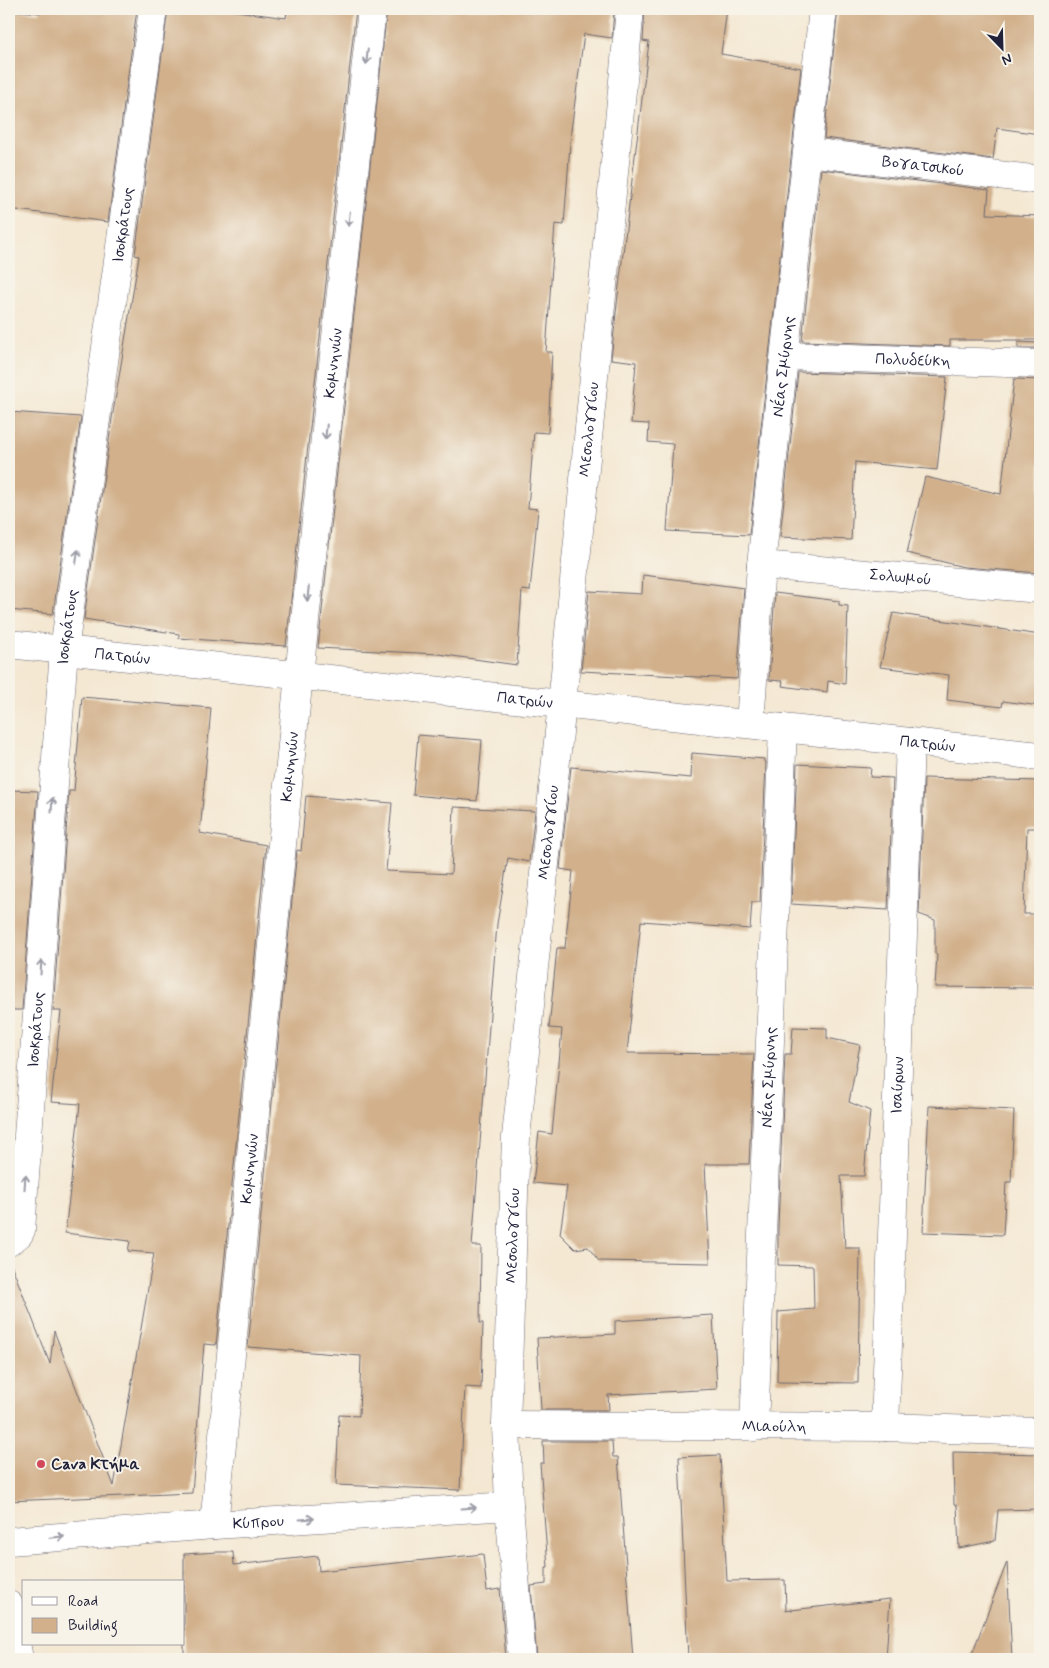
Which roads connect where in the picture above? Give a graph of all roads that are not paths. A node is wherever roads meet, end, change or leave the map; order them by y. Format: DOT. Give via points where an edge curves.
graph roads {
  1 [pos="153,9"];
  2 [pos="372,9"];
  3 [pos="630,9"];
  4 [pos="823,9"];
  5 [pos="808,152"];
  6 [pos="1040,180"];
  7 [pos="785,356"];
  8 [pos="1040,364"];
  9 [pos="761,565"];
  10 [pos="1040,589"];
  11 [pos="9,644"];
  12 [pos="64,650"];
  13 [pos="299,675"];
  14 [pos="562,704"];
  15 [pos="750,724"];
  16 [pos="783,728"];
  17 [pos="910,742"];
  18 [pos="1040,756"];
  19 [pos="9,1242"];
  20 [pos="506,1425"];
  21 [pos="754,1427"];
  22 [pos="885,1428"];
  23 [pos="1040,1432"];
  24 [pos="509,1506"];
  25 [pos="214,1525"];
  26 [pos="9,1541"];
  27 [pos="9,1605"];
  28 [pos="19,1659"];
  29 [pos="522,1659"];
  12 -- 1 [label="street, Ισοκράτους, one-way"];
  2 -- 13 [label="street, Κομνηνών, one-way"];
  3 -- 14 [label="street, Μεσολογγίου"];
  4 -- 5 [label="street, Νέας Σμύρνης"];
  5 -- 6 [label="street, Βογατσικού"];
  5 -- 7 [label="street, Νέας Σμύρνης"];
  7 -- 8 [label="street, Πολυδεύκη"];
  7 -- 9 [label="street, Νέας Σμύρνης"];
  9 -- 10 [label="street, Σολωμού"];
  9 -- 15 [label="street, Νέας Σμύρνης"];
  11 -- 12 [label="street, Πατρών"];
  12 -- 13 [label="street, Πατρών"];
  19 -- 12 [label="street, Ισοκράτους, one-way" via="21,1230"];
  13 -- 14 [label="street, Πατρών"];
  13 -- 25 [label="street, Κομνηνών"];
  14 -- 15 [label="street, Πατρών"];
  14 -- 20 [label="street, Μεσολογγίου" via="516,1137"];
  15 -- 16 [label="street, Πατρών"];
  16 -- 17 [label="street, Πατρών"];
  16 -- 21 [label="street, Νέας Σμύρνης"];
  17 -- 18 [label="street, Πατρών"];
  17 -- 22 [label="street, Ισαύρων"];
  20 -- 21 [label="street, Μιαούλη"];
  20 -- 24 [label="street, Μεσολογγίου"];
  21 -- 22 [label="street, Μιαούλη"];
  22 -- 23 [label="street, Μιαούλη"];
  25 -- 24 [label="street, Κύπρου, one-way"];
  24 -- 29 [label="street, Μεσολογγίου"];
  26 -- 25 [label="street, Κύπρου, one-way"];
  27 -- 28 [label="street"];
}
